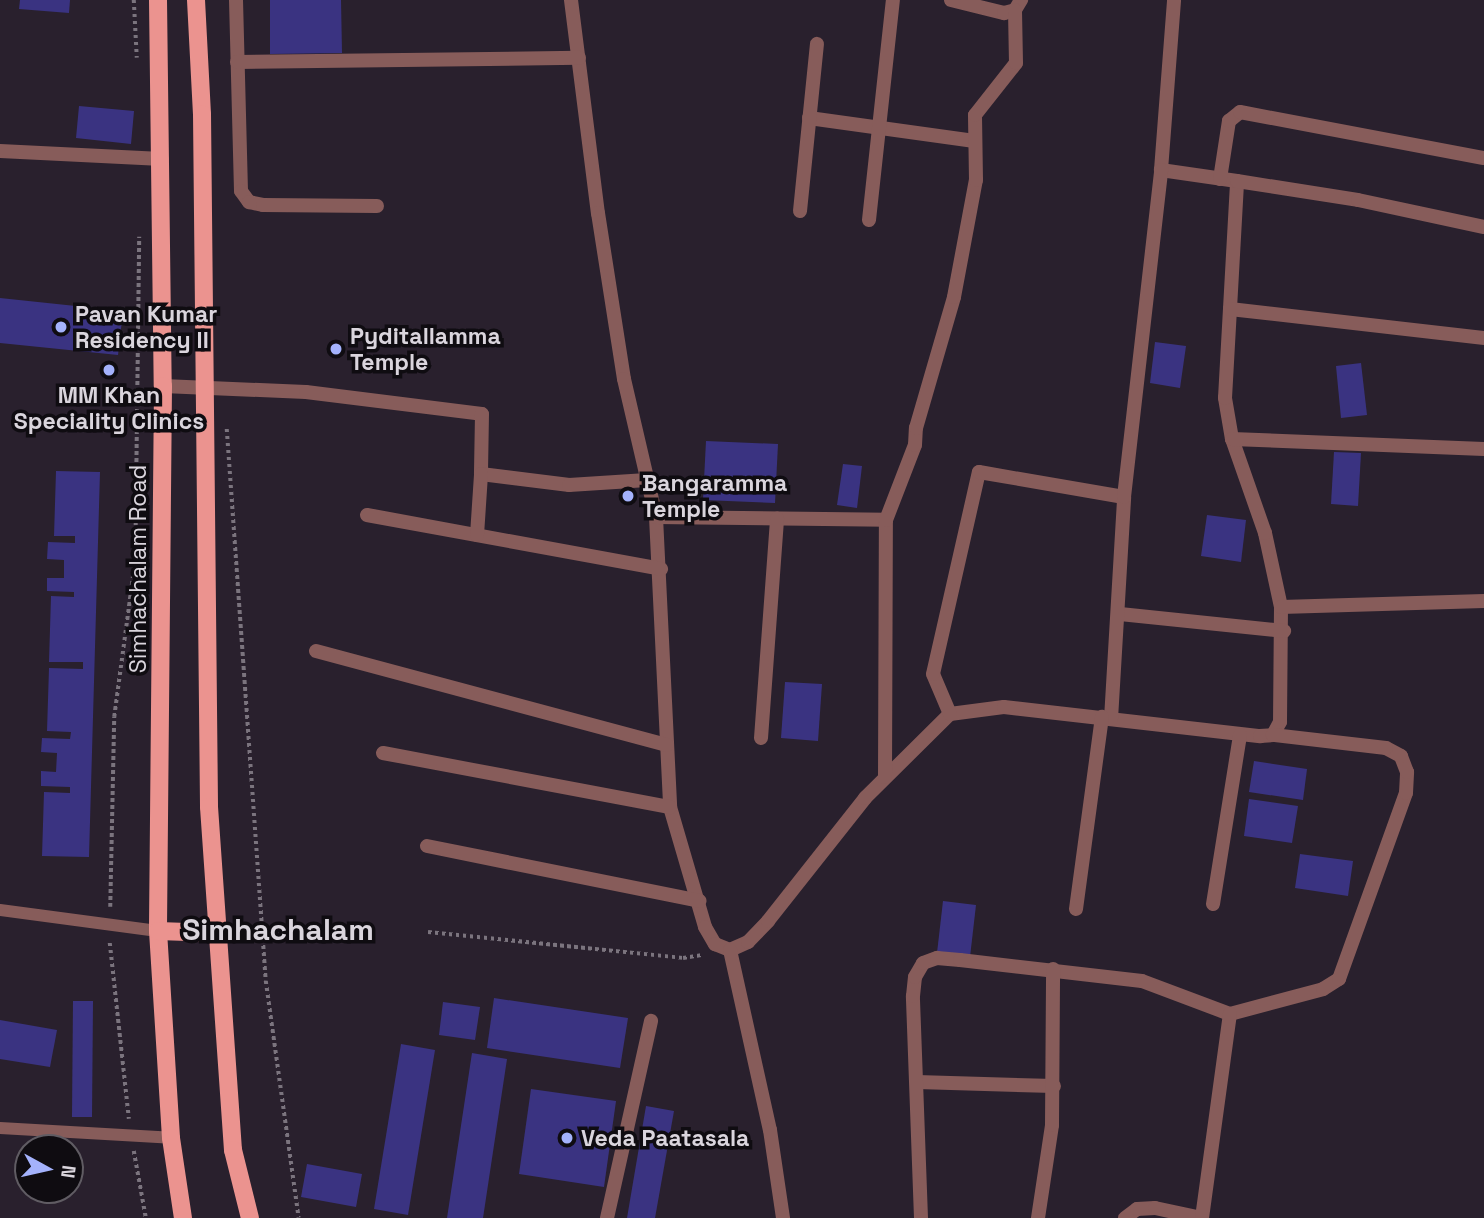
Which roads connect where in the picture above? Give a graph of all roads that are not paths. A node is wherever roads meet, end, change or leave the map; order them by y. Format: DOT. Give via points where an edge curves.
graph roads {
  1 [pos="158,0"];
  2 [pos="196,0"];
  3 [pos="236,0"];
  4 [pos="572,0"];
  5 [pos="893,0"];
  6 [pos="951,0"];
  7 [pos="1174,0"];
  8 [pos="1018,5"];
  9 [pos="817,44"];
  10 [pos="579,58"];
  11 [pos="237,62"];
  12 [pos="809,118"];
  13 [pos="879,129"];
  14 [pos="974,141"];
  15 [pos="0,151"];
  16 [pos="1484,158"];
  17 [pos="162,159"];
  18 [pos="1161,170"];
  19 [pos="1220,179"];
  20 [pos="1237,181"];
  21 [pos="377,206"];
  22 [pos="800,211"];
  23 [pos="869,220"];
  24 [pos="1484,227"];
  25 [pos="1230,309"];
  26 [pos="1484,338"];
  27 [pos="163,386"];
  28 [pos="202,386"];
  29 [pos="1232,439"];
  30 [pos="1484,449"];
  31 [pos="481,474"];
  32 [pos="647,480"];
  33 [pos="1124,497"];
  34 [pos="368,515"];
  35 [pos="656,517"];
  36 [pos="777,519"];
  37 [pos="886,520"];
  38 [pos="477,536"];
  39 [pos="661,569"];
  40 [pos="1484,601"];
  41 [pos="1281,607"];
  42 [pos="1121,614"];
  43 [pos="1284,631"];
  44 [pos="316,651"];
  45 [pos="950,714"];
  46 [pos="1106,718"];
  47 [pos="1240,734"];
  48 [pos="1273,735"];
  49 [pos="761,738"];
  50 [pos="667,745"];
  51 [pos="383,753"];
  52 [pos="886,777"];
  53 [pos="670,807"];
  54 [pos="427,846"];
  55 [pos="699,901"];
  56 [pos="1213,904"];
  57 [pos="1076,909"];
  58 [pos="0,910"];
  59 [pos="159,931"];
  60 [pos="217,933"];
  61 [pos="730,950"];
  62 [pos="1053,969"];
  63 [pos="1230,1014"];
  64 [pos="651,1021"];
  65 [pos="917,1082"];
  66 [pos="1054,1086"];
  67 [pos="0,1128"];
  68 [pos="171,1138"];
  69 [pos="183,1218"];
  70 [pos="250,1218"];
  71 [pos="607,1218"];
  72 [pos="783,1218"];
  73 [pos="921,1218"];
  74 [pos="1038,1218"];
  75 [pos="1125,1218"];
  76 [pos="1202,1218"];
  1 -- 17 [label="main road, Simhachalam Road"];
  2 -- 28 [label="main road" via="202,114"];
  3 -- 11 [label="street"];
  4 -- 10 [label="street"];
  5 -- 13 [label="street"];
  6 -- 8 [label="street" via="1004,13"];
  7 -- 18 [label="street"];
  8 -- 14 [label="street" via="1016,63 975,115"];
  9 -- 12 [label="street"];
  10 -- 11 [label="street"];
  10 -- 32 [label="street" via="624,379"];
  11 -- 21 [label="street" via="239,174 241,191 249,202"];
  12 -- 13 [label="street"];
  12 -- 22 [label="street"];
  13 -- 14 [label="street"];
  13 -- 23 [label="street"];
  14 -- 37 [label="street" via="976,180 954,297 915,445"];
  15 -- 17 [label="street"];
  16 -- 19 [label="street" via="1240,111 1229,121"];
  17 -- 27 [label="main road, Simhachalam Road"];
  18 -- 19 [label="street"];
  18 -- 33 [label="street"];
  19 -- 20 [label="street"];
  20 -- 24 [label="street"];
  20 -- 25 [label="street"];
  25 -- 26 [label="street"];
  25 -- 29 [label="street" via="1225,398"];
  27 -- 28 [label="street"];
  27 -- 59 [label="main road, Simhachalam Road"];
  28 -- 31 [label="street" via="306,392 482,414"];
  28 -- 60 [label="main road" via="209,807"];
  29 -- 30 [label="street"];
  29 -- 41 [label="street" via="1265,533"];
  31 -- 32 [label="street" via="569,485"];
  31 -- 38 [label="street"];
  32 -- 35 [label="street"];
  33 -- 42 [label="street"];
  33 -- 45 [label="street" via="979,472 933,674"];
  34 -- 38 [label="street"];
  35 -- 36 [label="street"];
  35 -- 39 [label="street"];
  36 -- 37 [label="street"];
  36 -- 49 [label="street"];
  37 -- 52 [label="street"];
  38 -- 39 [label="street"];
  39 -- 50 [label="street"];
  40 -- 41 [label="street"];
  41 -- 43 [label="street"];
  42 -- 43 [label="street"];
  42 -- 46 [label="street"];
  43 -- 48 [label="street" via="1282,708"];
  44 -- 50 [label="street"];
  45 -- 46 [label="street" via="1004,707"];
  45 -- 52 [label="street"];
  46 -- 47 [label="street"];
  46 -- 57 [label="street"];
  47 -- 48 [label="street"];
  47 -- 56 [label="street"];
  48 -- 63 [label="street" via="1386,748 1401,756 1407,772 1406,793 1339,979 1323,989"];
  50 -- 53 [label="street"];
  51 -- 53 [label="street"];
  52 -- 61 [label="street" via="768,921 748,942"];
  53 -- 55 [label="street"];
  54 -- 55 [label="street"];
  55 -- 61 [label="street" via="715,944"];
  58 -- 59 [label="lane"];
  59 -- 60 [label="main road"];
  59 -- 68 [label="main road, Simhachalam Road"];
  60 -- 70 [label="main road" via="233,1150"];
  61 -- 72 [label="street" via="770,1129"];
  62 -- 63 [label="street" via="1142,981"];
  62 -- 65 [label="street" via="937,958 923,964 915,977 913,996"];
  62 -- 66 [label="street"];
  63 -- 76 [label="street"];
  64 -- 71 [label="street"];
  65 -- 66 [label="street"];
  65 -- 73 [label="street"];
  66 -- 74 [label="street"];
  67 -- 68 [label="lane"];
  68 -- 69 [label="main road, Simhachalam Road"];
  75 -- 76 [label="street" via="1137,1209 1155,1208"];
}
